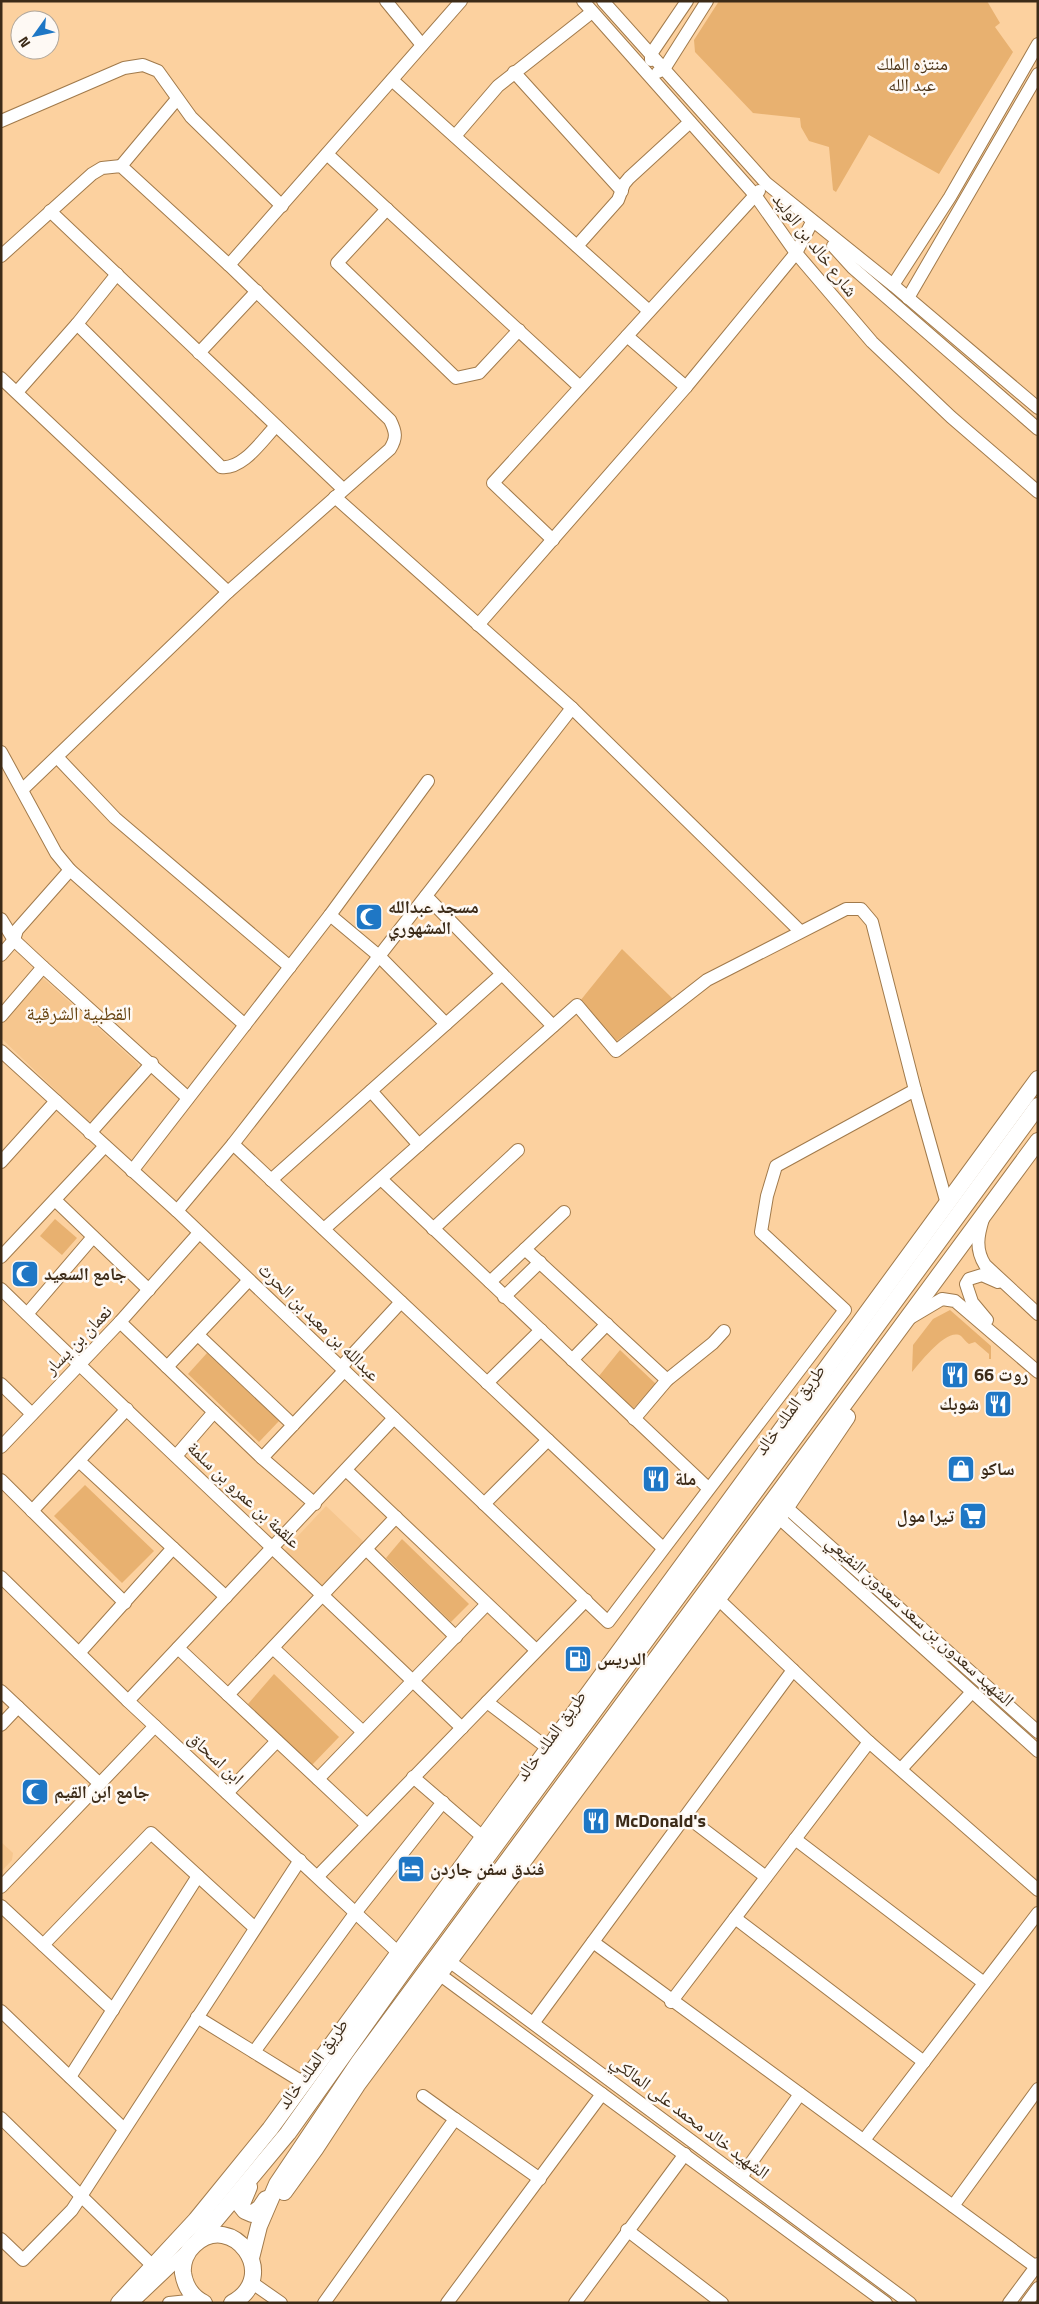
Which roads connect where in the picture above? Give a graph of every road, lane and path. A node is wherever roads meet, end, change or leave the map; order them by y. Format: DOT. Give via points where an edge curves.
graph roads {
  1 [pos="386,1"];
  2 [pos="462,1"];
  3 [pos="583,1"];
  4 [pos="603,1"];
  5 [pos="687,1"];
  6 [pos="707,1"];
  7 [pos="592,12"];
  8 [pos="1038,44"];
  9 [pos="422,46"];
  10 [pos="651,54"];
  11 [pos="664,69"];
  12 [pos="514,72"];
  13 [pos="1038,74"];
  14 [pos="650,76"];
  15 [pos="392,80"];
  16 [pos="177,99"];
  17 [pos="1,121"];
  18 [pos="690,122"];
  19 [pos="455,136"];
  20 [pos="327,154"];
  21 [pos="121,166"];
  22 [pos="766,183"];
  23 [pos="622,191"];
  24 [pos="755,195"];
  25 [pos="282,206"];
  26 [pos="387,209"];
  27 [pos="50,211"];
  28 [pos="815,225"];
  29 [pos="576,246"];
  30 [pos="796,253"];
  31 [pos="1,256"];
  32 [pos="229,265"];
  33 [pos="117,274"];
  34 [pos="893,285"];
  35 [pos="257,291"];
  36 [pos="908,298"];
  37 [pos="649,311"];
  38 [pos="77,324"];
  39 [pos="519,330"];
  40 [pos="627,336"];
  41 [pos="199,353"];
  42 [pos="1,378"];
  43 [pos="580,387"];
  44 [pos="686,387"];
  45 [pos="17,392"];
  46 [pos="1038,408"];
  47 [pos="276,426"];
  48 [pos="1038,429"];
  49 [pos="1038,492"];
  50 [pos="339,493"];
  51 [pos="553,540"];
  52 [pos="228,592"];
  53 [pos="478,624"];
  54 [pos="572,708"];
  55 [pos="1,752"];
  56 [pos="57,757"];
  57 [pos="428,781"];
  58 [pos="23,789"];
  59 [pos="70,870"];
  60 [pos="426,896"];
  61 [pos="330,914"];
  62 [pos="1,920"];
  63 [pos="800,931"];
  64 [pos="14,940"];
  65 [pos="1,955"];
  66 [pos="379,956"];
  67 [pos="290,967"];
  68 [pos="43,968"];
  69 [pos="502,974"];
  70 [pos="1,1016"];
  71 [pos="446,1024"];
  72 [pos="245,1025"];
  73 [pos="553,1026"];
  74 [pos="1,1051"];
  75 [pos="152,1063"];
  76 [pos="1038,1078"];
  77 [pos="371,1090"];
  78 [pos="915,1090"];
  79 [pos="188,1098"];
  80 [pos="56,1101"];
  81 [pos="1038,1106"];
  82 [pos="90,1133"];
  83 [pos="1038,1141"];
  84 [pos="233,1144"];
  85 [pos="419,1145"];
  86 [pos="105,1146"];
  87 [pos="518,1150"];
  88 [pos="3,1156"];
  89 [pos="1038,1156"];
  90 [pos="132,1171"];
  91 [pos="381,1179"];
  92 [pos="271,1180"];
  93 [pos="54,1200"];
  94 [pos="948,1204"];
  95 [pos="177,1212"];
  96 [pos="564,1212"];
  97 [pos="985,1213"];
  98 [pos="324,1229"];
  99 [pos="433,1229"];
  100 [pos="200,1233"];
  101 [pos="93,1237"];
  102 [pos="525,1249"];
  103 [pos="1,1258"];
  104 [pos="540,1262"];
  105 [pos="249,1280"];
  106 [pos="490,1282"];
  107 [pos="1,1289"];
  108 [pos="149,1290"];
  109 [pos="1011,1290"];
  110 [pos="504,1297"];
  111 [pos="401,1302"];
  112 [pos="27,1314"];
  113 [pos="1038,1314"];
  114 [pos="906,1320"];
  115 [pos="120,1322"];
  116 [pos="607,1324"];
  117 [pos="541,1330"];
  118 [pos="724,1331"];
  119 [pos="198,1335"];
  120 [pos="1004,1343"];
  121 [pos="572,1360"];
  122 [pos="78,1364"];
  123 [pos="167,1367"];
  124 [pos="342,1369"];
  125 [pos="1038,1372"];
  126 [pos="667,1380"];
  127 [pos="487,1383"];
  128 [pos="1,1384"];
  129 [pos="127,1409"];
  130 [pos="214,1412"];
  131 [pos="32,1414"];
  132 [pos="394,1418"];
  133 [pos="634,1419"];
  134 [pos="293,1425"];
  135 [pos="548,1440"];
  136 [pos="1,1447"];
  137 [pos="176,1456"];
  138 [pos="262,1458"];
  139 [pos="79,1461"];
  140 [pos="346,1470"];
  141 [pos="1,1480"];
  142 [pos="708,1488"];
  143 [pos="315,1504"];
  144 [pos="484,1504"];
  145 [pos="32,1511"];
  146 [pos="782,1512"];
  147 [pos="396,1517"];
  148 [pos="274,1547"];
  149 [pos="173,1548"];
  150 [pos="663,1548"];
  151 [pos="366,1549"];
  152 [pos="2,1581"];
  153 [pos="323,1595"];
  154 [pos="226,1597"];
  155 [pos="717,1598"];
  156 [pos="586,1600"];
  157 [pos="125,1603"];
  158 [pos="487,1604"];
  159 [pos="456,1637"];
  160 [pos="178,1648"];
  161 [pos="273,1648"];
  162 [pos="536,1650"];
  163 [pos="79,1653"];
  164 [pos="794,1670"];
  165 [pos="412,1680"];
  166 [pos="1,1692"];
  167 [pos="972,1692"];
  168 [pos="228,1695"];
  169 [pos="128,1701"];
  170 [pos="487,1702"];
  171 [pos="18,1707"];
  172 [pos="1,1725"];
  173 [pos="155,1726"];
  174 [pos="462,1728"];
  175 [pos="363,1732"];
  176 [pos="1038,1732"];
  177 [pos="277,1741"];
  178 [pos="869,1742"];
  179 [pos="549,1749"];
  180 [pos="1038,1751"];
  181 [pos="901,1769"];
  182 [pos="413,1777"];
  183 [pos="318,1779"];
  184 [pos="100,1784"];
  185 [pos="227,1792"];
  186 [pos="443,1802"];
  187 [pos="686,1816"];
  188 [pos="367,1825"];
  189 [pos="484,1838"];
  190 [pos="795,1839"];
  191 [pos="300,1860"];
  192 [pos="198,1876"];
  193 [pos="318,1876"];
  194 [pos="766,1877"];
  195 [pos="1,1887"];
  196 [pos="1038,1890"];
  197 [pos="1,1906"];
  198 [pos="356,1912"];
  199 [pos="1038,1914"];
  200 [pos="735,1918"];
  201 [pos="255,1928"];
  202 [pos="593,1942"];
  203 [pos="43,1945"];
  204 [pos="404,1958"];
  205 [pos="449,1961"];
  206 [pos="439,1974"];
  207 [pos="984,1983"];
  208 [pos="671,2002"];
  209 [pos="113,2010"];
  210 [pos="1,2011"];
  211 [pos="197,2017"];
  212 [pos="534,2022"];
  213 [pos="254,2052"];
  214 [pos="924,2062"];
  215 [pos="70,2077"];
  216 [pos="304,2083"];
  217 [pos="1038,2089"];
  218 [pos="602,2094"];
  219 [pos="800,2094"];
  220 [pos="422,2096"];
  221 [pos="1,2118"];
  222 [pos="455,2119"];
  223 [pos="124,2129"];
  224 [pos="864,2140"];
  225 [pos="684,2154"];
  226 [pos="262,2166"];
  227 [pos="741,2178"];
  228 [pos="540,2179"];
  229 [pos="277,2184"];
  230 [pos="82,2194"];
  231 [pos="952,2206"];
  232 [pos="259,2226"];
  233 [pos="627,2230"];
  234 [pos="1,2239"];
  235 [pos="194,2245"];
  236 [pos="251,2258"];
  237 [pos="153,2266"];
  238 [pos="1037,2266"];
  239 [pos="251,2282"];
  240 [pos="1038,2288"];
  241 [pos="200,2302"];
  242 [pos="119,2303"];
  243 [pos="132,2303"];
  244 [pos="169,2303"];
  245 [pos="232,2303"];
  246 [pos="252,2303"];
  247 [pos="281,2303"];
  248 [pos="324,2303"];
  249 [pos="447,2303"];
  250 [pos="575,2303"];
  251 [pos="722,2303"];
  252 [pos="886,2303"];
  253 [pos="910,2303"];
  254 [pos="1010,2303"];
  255 [pos="1027,2303"];
  1 -- 9 [label="street"];
  2 -- 9 [label="street"];
  3 -- 7 [label="street, شارع خالد بن الوليد"];
  4 -- 10 [label="street, شارع خالد بن الوليد"];
  5 -- 10 [label="street"];
  6 -- 11 [label="street"];
  7 -- 12 [label="street"];
  7 -- 14 [label="street, شارع خالد بن الوليد"];
  8 -- 34 [label="street" via="950,196"];
  9 -- 15 [label="street"];
  10 -- 11 [label="street, شارع خالد بن الوليد"];
  10 -- 14 [label="street"];
  11 -- 14 [label="street"];
  11 -- 22 [label="street, شارع خالد بن الوليد"];
  12 -- 19 [label="street"];
  12 -- 23 [label="street"];
  13 -- 36 [label="street"];
  14 -- 18 [label="street, شارع خالد بن الوليد"];
  15 -- 19 [label="street"];
  15 -- 20 [label="street"];
  16 -- 17 [label="street" via="158,71 151,66 133,65"];
  16 -- 21 [label="street"];
  16 -- 25 [label="street" via="191,117"];
  18 -- 23 [label="street" via="629,178"];
  18 -- 24 [label="street, شارع خالد بن الوليد"];
  19 -- 29 [label="street"];
  20 -- 25 [label="street"];
  20 -- 26 [label="street"];
  21 -- 27 [label="street" via="111,166 92,174"];
  21 -- 32 [label="street"];
  22 -- 24 [label="street"];
  22 -- 28 [label="street, شارع خالد بن الوليد"];
  23 -- 29 [label="street" via="618,200"];
  24 -- 30 [label="street, شارع خالد بن الوليد"];
  24 -- 37 [label="street"];
  25 -- 32 [label="street"];
  26 -- 39 [label="street"];
  26 -- 39 [label="street" via="337,263 456,378 479,373"];
  27 -- 31 [label="street"];
  27 -- 33 [label="street"];
  28 -- 30 [label="street"];
  28 -- 34 [label="street, شارع خالد بن الوليد"];
  28 -- 48 [label="street" via="837,251 899,308"];
  29 -- 37 [label="street"];
  30 -- 44 [label="street"];
  30 -- 49 [label="street, شارع خالد بن الوليد" via="872,342 951,417"];
  32 -- 35 [label="street"];
  33 -- 38 [label="street"];
  33 -- 41 [label="street"];
  34 -- 36 [label="street, شارع خالد بن الوليد"];
  35 -- 41 [label="street"];
  35 -- 50 [label="street" via="390,420 395,430 396,440 390,449"];
  36 -- 46 [label="street, شارع خالد بن الوليد"];
  37 -- 40 [label="street"];
  38 -- 45 [label="street"];
  38 -- 47 [label="street" via="221,467 230,468 239,463"];
  39 -- 43 [label="street"];
  40 -- 43 [label="street"];
  40 -- 44 [label="street"];
  41 -- 47 [label="street"];
  42 -- 45 [label="street"];
  43 -- 51 [label="street" via="493,483"];
  44 -- 51 [label="street"];
  45 -- 52 [label="street"];
  47 -- 50 [label="street"];
  50 -- 52 [label="street"];
  50 -- 53 [label="street"];
  51 -- 53 [label="street"];
  52 -- 56 [label="street"];
  53 -- 54 [label="street"];
  54 -- 60 [label="street"];
  54 -- 63 [label="street"];
  55 -- 58 [label="street"];
  56 -- 58 [label="street"];
  56 -- 67 [label="street" via="115,818"];
  57 -- 61 [label="street"];
  58 -- 59 [label="street" via="56,853"];
  59 -- 64 [label="street" via="17,930"];
  59 -- 72 [label="street"];
  60 -- 66 [label="street"];
  60 -- 69 [label="street"];
  61 -- 66 [label="street"];
  61 -- 67 [label="street"];
  62 -- 64 [label="street"];
  63 -- 73 [label="street" via="707,980 616,1051 577,1005"];
  63 -- 78 [label="street" via="846,909 861,909 872,922"];
  64 -- 65 [label="street"];
  64 -- 68 [label="street"];
  66 -- 71 [label="street"];
  66 -- 84 [label="street"];
  67 -- 72 [label="street"];
  68 -- 70 [label="street"];
  68 -- 75 [label="street"];
  69 -- 71 [label="street"];
  69 -- 73 [label="street"];
  71 -- 77 [label="street"];
  72 -- 79 [label="street"];
  73 -- 85 [label="street"];
  74 -- 80 [label="street, عبدالله بن معبد بن الحرث"];
  75 -- 79 [label="street"];
  75 -- 82 [label="street"];
  76 -- 94 [label="main road"];
  77 -- 85 [label="street"];
  77 -- 92 [label="street"];
  78 -- 94 [label="street"];
  78 -- 142 [label="street" via="776,1166 761,1232 845,1310"];
  79 -- 90 [label="street"];
  80 -- 82 [label="street, عبدالله بن معبد بن الحرث"];
  80 -- 88 [label="street"];
  81 -- 204 [label="main road, طريق الملك خالد"];
  82 -- 86 [label="street, عبدالله بن معبد بن الحرث"];
  83 -- 97 [label="main road, طريق الملك خالد"];
  84 -- 92 [label="street"];
  84 -- 95 [label="street"];
  85 -- 91 [label="street"];
  86 -- 90 [label="street, عبدالله بن معبد بن الحرث"];
  86 -- 93 [label="street"];
  87 -- 99 [label="street"];
  89 -- 97 [label="main road"];
  90 -- 95 [label="street, عبدالله بن معبد بن الحرث"];
  91 -- 98 [label="street"];
  91 -- 99 [label="street"];
  92 -- 98 [label="street"];
  93 -- 101 [label="street"];
  93 -- 103 [label="street"];
  94 -- 179 [label="main road"];
  95 -- 100 [label="street, عبدالله بن معبد بن الحرث"];
  96 -- 102 [label="street"];
  97 -- 109 [label="street" via="978,1234 978,1251 985,1265"];
  97 -- 114 [label="main road, طريق الملك خالد"];
  98 -- 111 [label="street"];
  99 -- 106 [label="street"];
  100 -- 105 [label="street, عبدالله بن معبد بن الحرث"];
  100 -- 108 [label="street, نعمان بن يسار"];
  101 -- 108 [label="street"];
  101 -- 112 [label="street"];
  102 -- 104 [label="street"];
  102 -- 106 [label="street"];
  104 -- 110 [label="street"];
  104 -- 116 [label="street"];
  105 -- 119 [label="street"];
  105 -- 124 [label="street, عبدالله بن معبد بن الحرث"];
  106 -- 110 [label="street"];
  107 -- 112 [label="street, علقمة بن عمرو بن سلمة"];
  108 -- 115 [label="street, نعمان بن يسار"];
  109 -- 113 [label="street"];
  109 -- 120 [label="street" via="982,1274 969,1279 966,1284 972,1302"];
  110 -- 117 [label="street"];
  111 -- 124 [label="street"];
  111 -- 127 [label="street"];
  112 -- 122 [label="street, علقمة بن عمرو بن سلمة"];
  114 -- 120 [label="street" via="942,1299 955,1301"];
  114 -- 146 [label="main road" via="833,1440"];
  114 -- 229 [label="main road, طريق الملك خالد" via="359,2062"];
  115 -- 122 [label="street, نعمان بن يسار"];
  115 -- 123 [label="street"];
  116 -- 121 [label="street"];
  116 -- 126 [label="street"];
  117 -- 121 [label="street"];
  117 -- 127 [label="street"];
  118 -- 126 [label="street"];
  119 -- 123 [label="street"];
  119 -- 134 [label="street"];
  120 -- 125 [label="street"];
  121 -- 133 [label="street"];
  122 -- 129 [label="street, علقمة بن عمرو بن سلمة"];
  122 -- 131 [label="street, نعمان بن يسار"];
  123 -- 130 [label="street"];
  124 -- 132 [label="street, عبدالله بن معبد بن الحرث"];
  124 -- 134 [label="street"];
  126 -- 133 [label="street"];
  127 -- 135 [label="street"];
  128 -- 131 [label="street"];
  129 -- 137 [label="street, علقمة بن عمرو بن سلمة"];
  129 -- 139 [label="street"];
  130 -- 137 [label="street"];
  130 -- 138 [label="street"];
  131 -- 136 [label="street, نعمان بن يسار"];
  132 -- 140 [label="street"];
  132 -- 144 [label="street, عبدالله بن معبد بن الحرث"];
  133 -- 142 [label="street"];
  134 -- 138 [label="street"];
  135 -- 144 [label="street"];
  135 -- 150 [label="street"];
  137 -- 148 [label="street, علقمة بن عمرو بن سلمة"];
  138 -- 143 [label="street"];
  139 -- 145 [label="street"];
  139 -- 149 [label="street"];
  140 -- 143 [label="street"];
  140 -- 147 [label="street"];
  141 -- 145 [label="street"];
  142 -- 150 [label="street"];
  143 -- 148 [label="street"];
  144 -- 156 [label="street, عبدالله بن معبد بن الحرث"];
  145 -- 157 [label="street"];
  146 -- 155 [label="main road"];
  146 -- 167 [label="street, الشهيد سعدون بن سعد سعدون النفيعي"];
  146 -- 176 [label="street, الشهيد سعدون بن سعد سعدون النفيعي"];
  147 -- 151 [label="street"];
  147 -- 158 [label="street"];
  148 -- 153 [label="street, علقمة بن عمرو بن سلمة"];
  148 -- 154 [label="street"];
  149 -- 154 [label="street"];
  149 -- 157 [label="street"];
  150 -- 156 [label="street, عبدالله بن معبد بن الحرث" via="608,1622"];
  151 -- 153 [label="street"];
  151 -- 159 [label="street"];
  152 -- 163 [label="street, ابن اسحاق"];
  153 -- 161 [label="street"];
  153 -- 165 [label="street, علقمة بن عمرو بن سلمة"];
  154 -- 160 [label="street"];
  155 -- 164 [label="street"];
  155 -- 205 [label="main road"];
  156 -- 162 [label="street"];
  157 -- 163 [label="street"];
  158 -- 159 [label="street"];
  158 -- 162 [label="street"];
  159 -- 165 [label="street"];
  160 -- 168 [label="street"];
  160 -- 169 [label="street"];
  161 -- 168 [label="street"];
  161 -- 175 [label="street"];
  162 -- 170 [label="street"];
  163 -- 169 [label="street, ابن اسحاق"];
  164 -- 178 [label="street"];
  164 -- 187 [label="street"];
  165 -- 174 [label="street, علقمة بن عمرو بن سلمة"];
  165 -- 175 [label="street"];
  166 -- 171 [label="street"];
  167 -- 180 [label="street, الشهيد سعدون بن سعد سعدون النفيعي"];
  167 -- 181 [label="street"];
  168 -- 177 [label="street"];
  169 -- 173 [label="street, ابن اسحاق"];
  170 -- 174 [label="street"];
  170 -- 179 [label="street"];
  171 -- 172 [label="street"];
  171 -- 184 [label="street"];
  173 -- 184 [label="street"];
  173 -- 185 [label="street, ابن اسحاق"];
  174 -- 182 [label="street"];
  175 -- 183 [label="street"];
  177 -- 183 [label="street"];
  177 -- 185 [label="street"];
  178 -- 181 [label="street"];
  178 -- 190 [label="street"];
  179 -- 189 [label="main road"];
  181 -- 196 [label="street"];
  182 -- 186 [label="street"];
  182 -- 188 [label="street"];
  183 -- 188 [label="street"];
  184 -- 195 [label="street"];
  185 -- 191 [label="street, ابن اسحاق"];
  186 -- 189 [label="street"];
  186 -- 198 [label="street"];
  187 -- 194 [label="street"];
  187 -- 202 [label="street"];
  188 -- 193 [label="street"];
  189 -- 204 [label="main road"];
  190 -- 194 [label="street"];
  190 -- 207 [label="street"];
  191 -- 193 [label="street, ابن اسحاق"];
  191 -- 201 [label="street"];
  192 -- 201 [label="street"];
  192 -- 203 [label="street" via="151,1832"];
  192 -- 209 [label="street"];
  193 -- 198 [label="street, ابن اسحاق"];
  194 -- 200 [label="street"];
  197 -- 203 [label="street"];
  198 -- 204 [label="street, ابن اسحاق"];
  198 -- 213 [label="street"];
  199 -- 207 [label="street"];
  200 -- 208 [label="street"];
  200 -- 214 [label="street"];
  201 -- 211 [label="street"];
  202 -- 208 [label="street"];
  202 -- 212 [label="street"];
  203 -- 209 [label="street"];
  204 -- 216 [label="main road"];
  204 -- 226 [label="main road, طريق الملك خالد" via="288,2133"];
  205 -- 206 [label="main road"];
  205 -- 212 [label="street, الشهيد خالد محمد على المالكي"];
  206 -- 218 [label="street, الشهيد خالد محمد على المالكي"];
  206 -- 232 [label="main road"];
  207 -- 214 [label="street"];
  208 -- 219 [label="street"];
  209 -- 215 [label="street"];
  210 -- 215 [label="street"];
  211 -- 213 [label="street"];
  211 -- 223 [label="street"];
  212 -- 227 [label="street, الشهيد خالد محمد على المالكي"];
  213 -- 216 [label="street"];
  214 -- 224 [label="street"];
  215 -- 223 [label="street"];
  216 -- 237 [label="main road" via="196,2220"];
  217 -- 231 [label="street"];
  218 -- 225 [label="street, الشهيد خالد محمد على المالكي"];
  218 -- 228 [label="street"];
  219 -- 224 [label="street"];
  219 -- 227 [label="street"];
  220 -- 222 [label="street"];
  221 -- 230 [label="street"];
  222 -- 228 [label="street"];
  222 -- 248 [label="street"];
  223 -- 230 [label="street"];
  224 -- 231 [label="street"];
  225 -- 233 [label="street"];
  225 -- 252 [label="street, الشهيد خالد محمد على المالكي"];
  226 -- 229 [label="main road" via="241,2206 252,2214"];
  226 -- 235 [label="main road, طريق الملك خالد"];
  227 -- 253 [label="street, الشهيد خالد محمد على المالكي"];
  228 -- 249 [label="street"];
  229 -- 232 [label="main road, طريق الملك خالد"];
  230 -- 234 [label="street" via="72,2210 23,2260"];
  230 -- 237 [label="street"];
  231 -- 238 [label="street"];
  232 -- 236 [label="main road, طريق الملك خالد"];
  233 -- 250 [label="street"];
  233 -- 251 [label="street"];
  235 -- 236 [label="main road" via="218,2235 229,2237 238,2241"];
  235 -- 241 [label="main road" via="185,2258 184,2281"];
  235 -- 243 [label="street"];
  236 -- 239 [label="main road, طريق الملك خالد"];
  237 -- 242 [label="main road"];
  238 -- 254 [label="street"];
  239 -- 245 [label="main road" via="246,2292"];
  239 -- 246 [label="main road, طريق الملك خالد"];
  239 -- 247 [label="street"];
  240 -- 255 [label="street"];
  241 -- 244 [label="street"];
}
